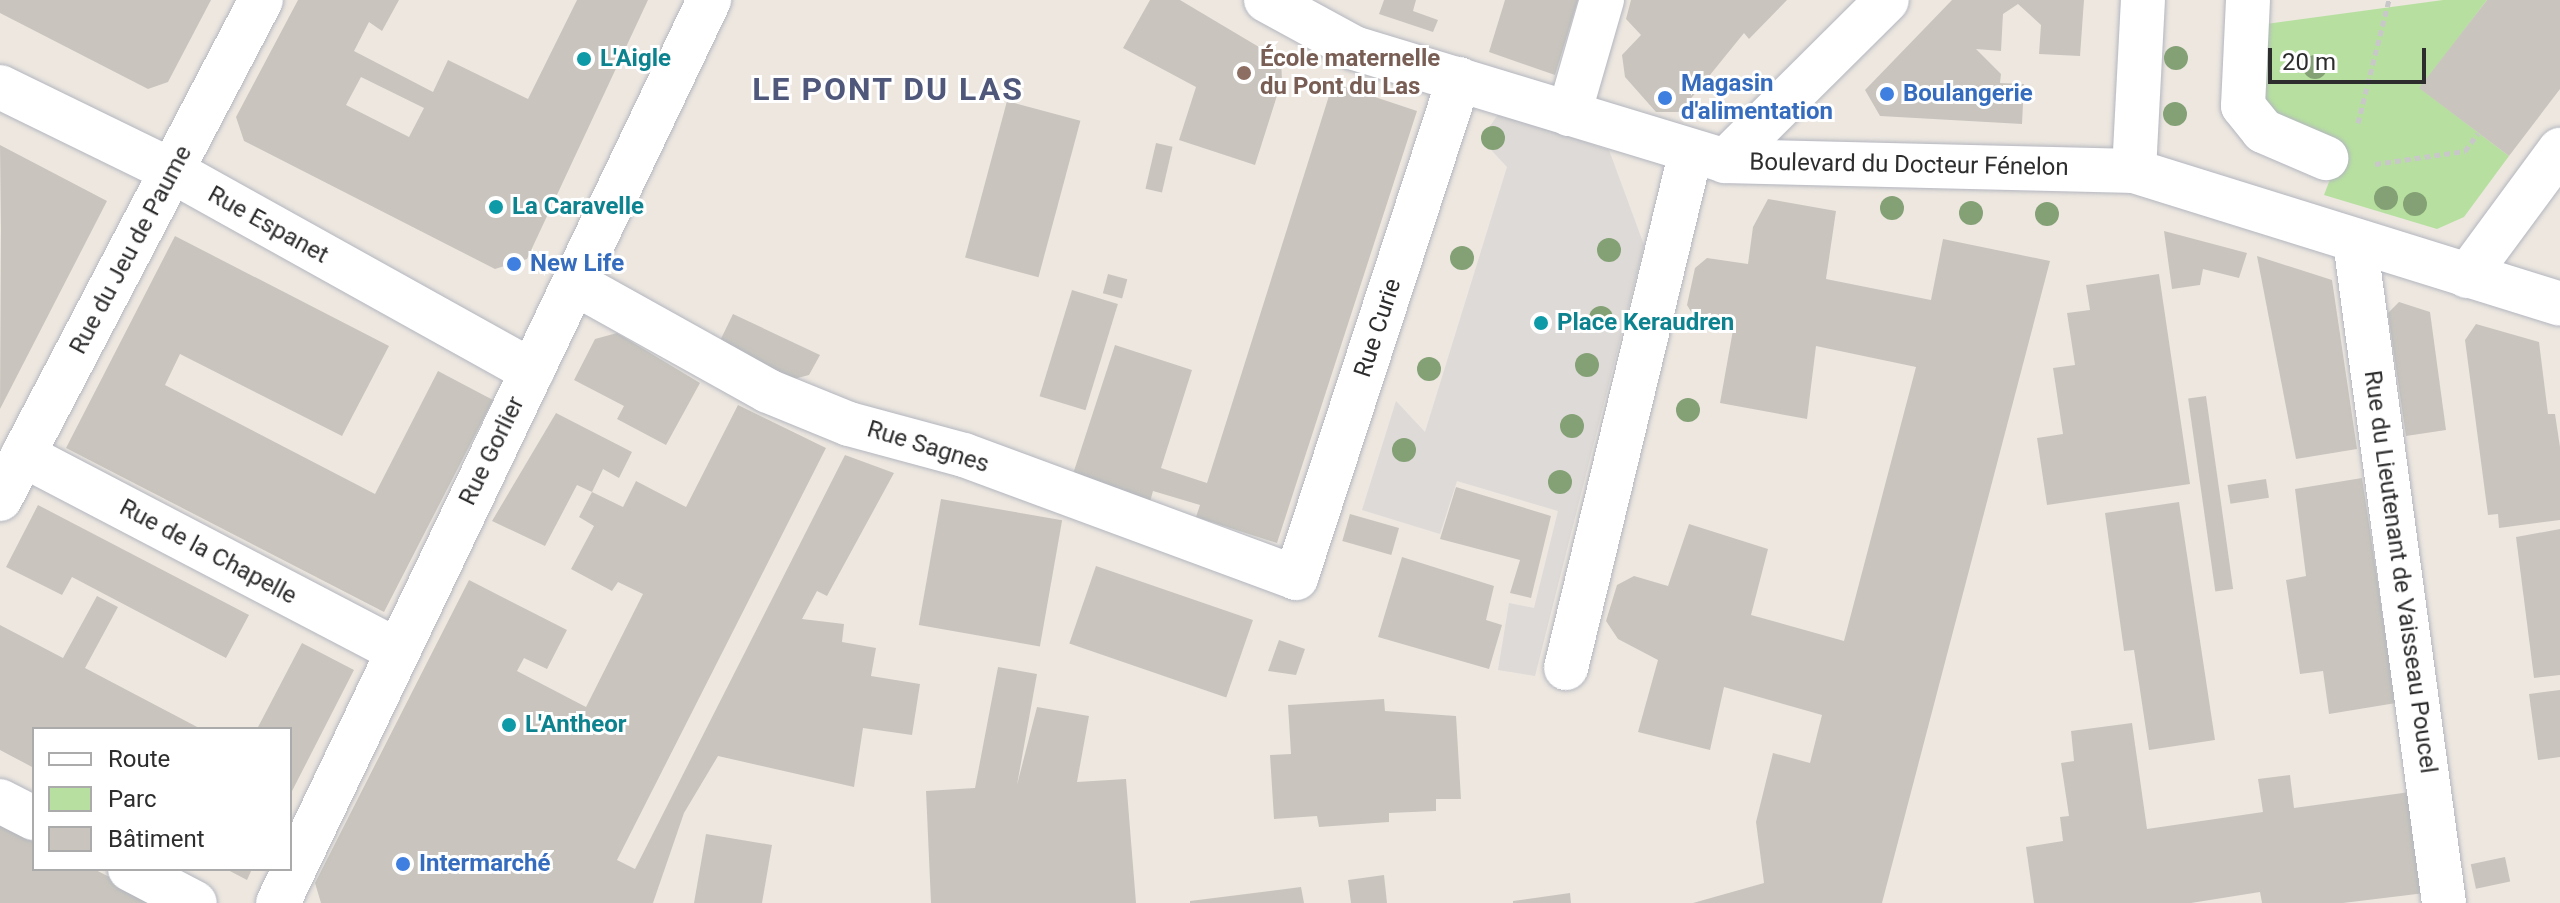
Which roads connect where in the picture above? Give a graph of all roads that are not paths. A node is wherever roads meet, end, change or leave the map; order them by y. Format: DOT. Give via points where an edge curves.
graph roads {
  1 [pos="261,0"];
  2 [pos="709,0"];
  3 [pos="1266,0"];
  4 [pos="1602,0"];
  5 [pos="1887,0"];
  6 [pos="2143,0"];
  7 [pos="2248,0"];
  8 [pos="1459,79"];
  9 [pos="0,87"];
  10 [pos="1569,114"];
  11 [pos="2560,150"];
  12 [pos="1708,156"];
  13 [pos="2344,162"];
  14 [pos="172,171"];
  15 [pos="2134,171"];
  16 [pos="2355,241"];
  17 [pos="2467,276"];
  18 [pos="576,284"];
  19 [pos="2560,304"];
  20 [pos="532,371"];
  21 [pos="23,455"];
  22 [pos="0,499"];
  23 [pos="1296,578"];
  24 [pos="394,649"];
  25 [pos="1566,668"];
  26 [pos="0,801"];
  27 [pos="32,817"];
  28 [pos="134,871"];
  29 [pos="195,903"];
  30 [pos="278,903"];
  31 [pos="2444,903"];
  1 -- 14 [label="street, Rue du Jeu de Paume"];
  2 -- 18 [label="street, Rue Gorlier"];
  3 -- 8 [label="street, Boulevard du Docteur Fénelon" via="1354,48"];
  4 -- 10 [label="street"];
  5 -- 12 [label="street"];
  6 -- 15 [label="street"];
  7 -- 13 [label="street" via="2243,106 2263,131"];
  8 -- 10 [label="street, Boulevard du Docteur Fénelon"];
  8 -- 23 [label="street, Rue Curie"];
  9 -- 14 [label="street, Rue Espanet"];
  10 -- 12 [label="street, Boulevard du Docteur Fénelon"];
  11 -- 17 [label="street"];
  12 -- 15 [label="street, Boulevard du Docteur Fénelon"];
  12 -- 25 [label="street"];
  14 -- 20 [label="street, Rue Espanet"];
  14 -- 21 [label="street, Rue du Jeu de Paume"];
  15 -- 16 [label="street, Boulevard du Docteur Fénelon"];
  16 -- 17 [label="street, Boulevard du Docteur Fénelon"];
  16 -- 31 [label="street, Rue du Lieutenant de Vaisseau Poucel"];
  17 -- 19 [label="street, Boulevard du Docteur Fénelon"];
  18 -- 20 [label="street, Rue Gorlier"];
  18 -- 23 [label="street, Rue Sagnes" via="768,391 849,424 964,455"];
  20 -- 24 [label="street, Rue Gorlier"];
  21 -- 22 [label="street, Rue du Jeu de Paume"];
  21 -- 24 [label="street, Rue de la Chapelle"];
  24 -- 30 [label="street, Rue Gorlier"];
  26 -- 27 [label="street"];
  28 -- 29 [label="street"];
}
